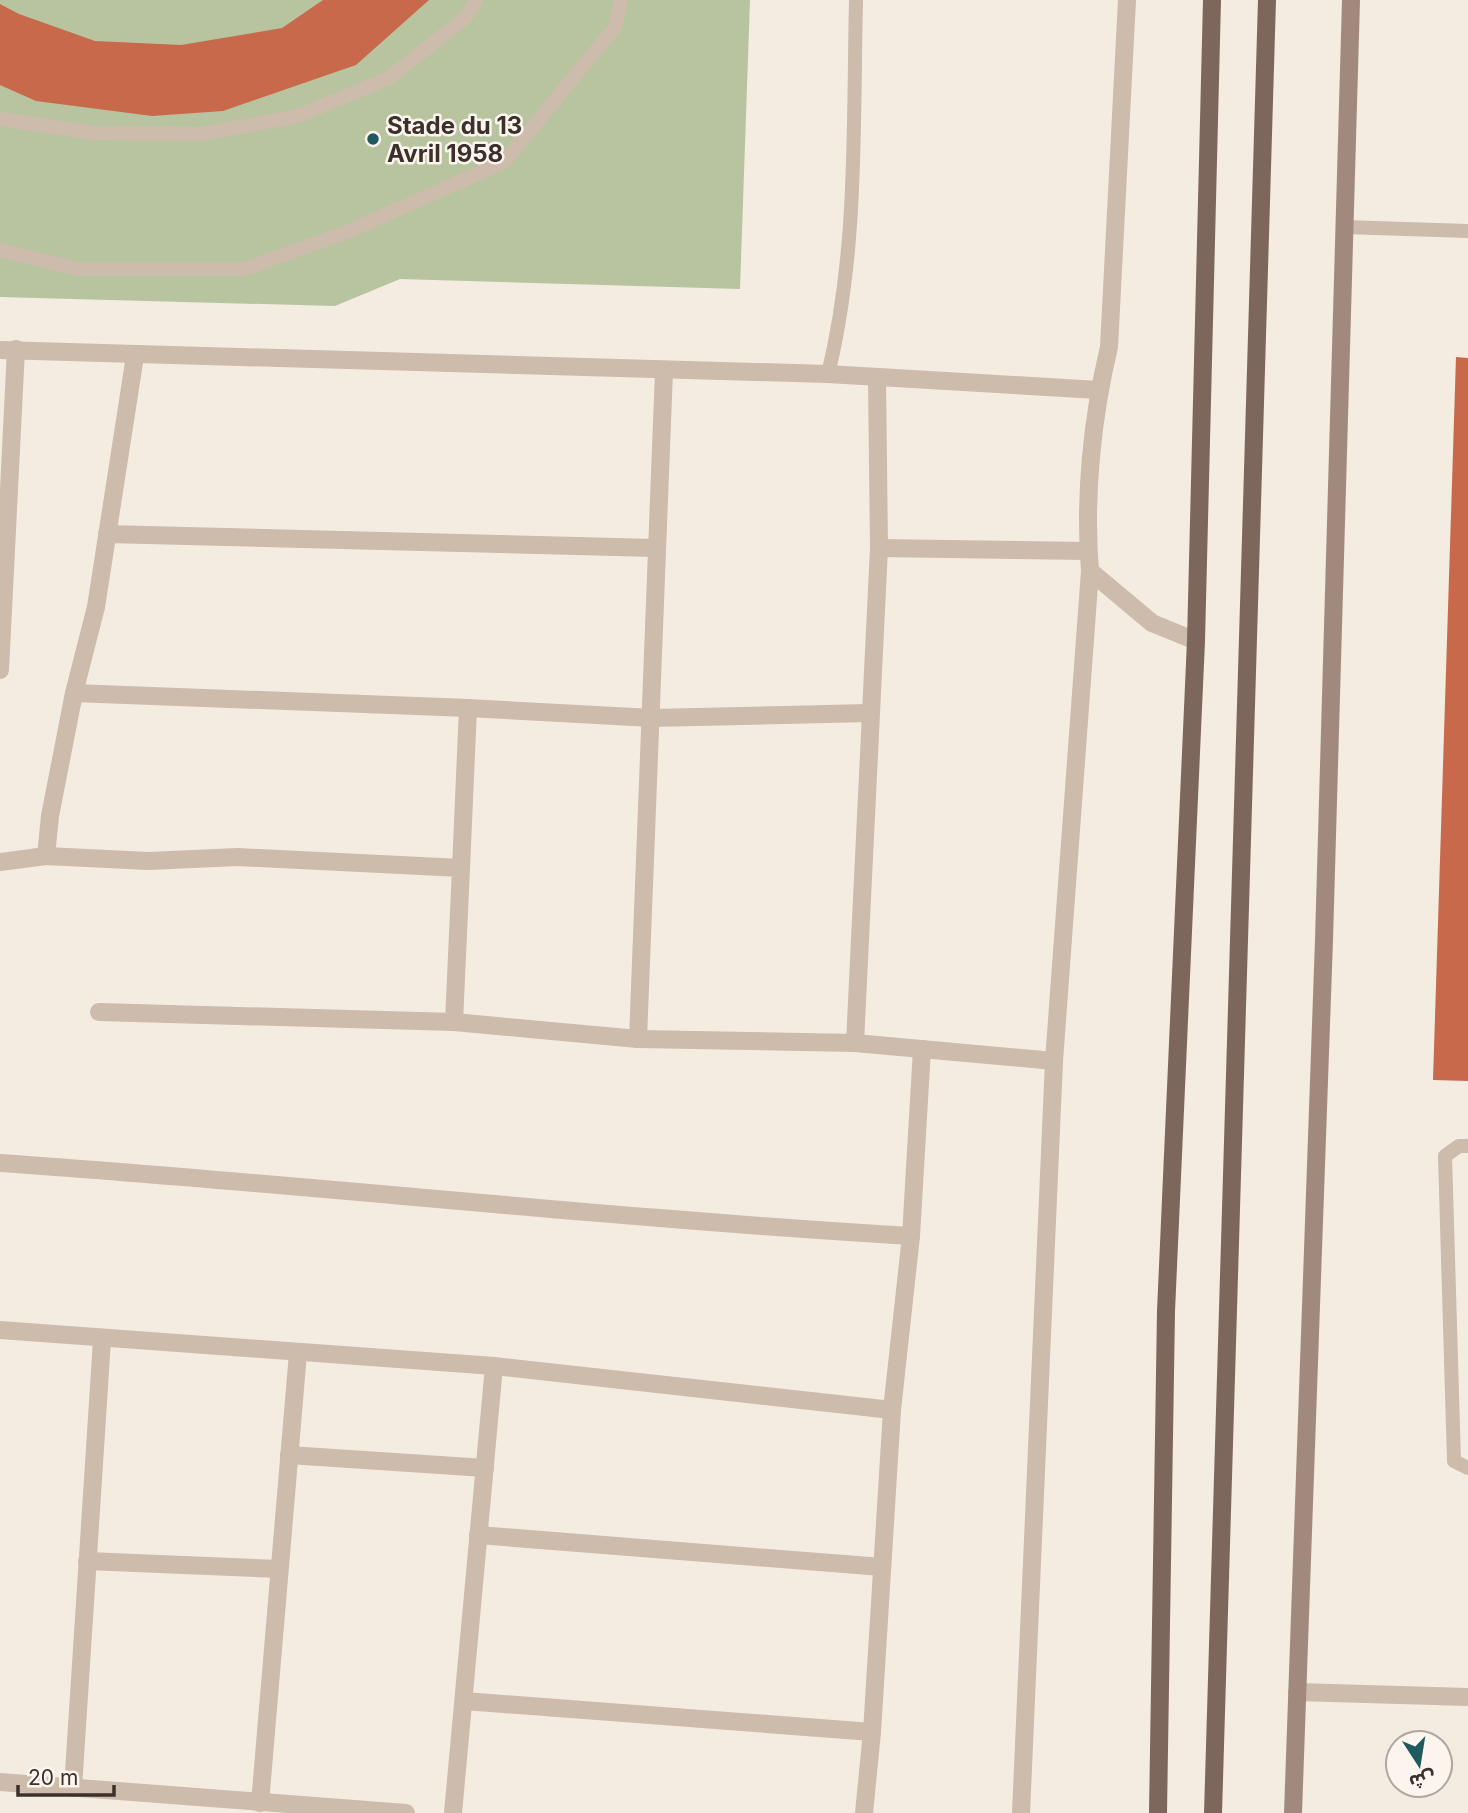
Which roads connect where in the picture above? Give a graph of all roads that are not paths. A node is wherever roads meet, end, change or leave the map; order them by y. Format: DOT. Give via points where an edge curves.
graph roads {
  1 [pos="476,0"];
  2 [pos="621,0"];
  3 [pos="856,0"];
  4 [pos="1127,0"];
  5 [pos="1212,0"];
  6 [pos="1267,0"];
  7 [pos="1350,0"];
  8 [pos="0,118"];
  9 [pos="1344,227"];
  10 [pos="1468,231"];
  11 [pos="0,250"];
  12 [pos="8,349"];
  13 [pos="135,356"];
  14 [pos="664,371"];
  15 [pos="828,374"];
  16 [pos="877,379"];
  17 [pos="1098,390"];
  18 [pos="4,521"];
  19 [pos="107,534"];
  20 [pos="655,548"];
  21 [pos="879,548"];
  22 [pos="1088,551"];
  23 [pos="1090,571"];
  24 [pos="1196,641"];
  25 [pos="0,670"];
  26 [pos="74,693"];
  27 [pos="468,708"];
  28 [pos="869,713"];
  29 [pos="652,718"];
  30 [pos="46,856"];
  31 [pos="0,862"];
  32 [pos="461,868"];
  33 [pos="99,1012"];
  34 [pos="454,1022"];
  35 [pos="638,1039"];
  36 [pos="855,1043"];
  37 [pos="922,1049"];
  38 [pos="1054,1061"];
  39 [pos="1468,1146"];
  40 [pos="0,1163"];
  41 [pos="911,1236"];
  42 [pos="0,1330"];
  43 [pos="102,1340"];
  44 [pos="298,1353"];
  45 [pos="494,1366"];
  46 [pos="892,1410"];
  47 [pos="289,1455"];
  48 [pos="485,1468"];
  49 [pos="1468,1468"];
  50 [pos="478,1535"];
  51 [pos="88,1561"];
  52 [pos="882,1567"];
  53 [pos="279,1569"];
  54 [pos="1297,1692"];
  55 [pos="1468,1697"];
  56 [pos="464,1701"];
  57 [pos="872,1732"];
  58 [pos="0,1782"];
  59 [pos="73,1788"];
  60 [pos="260,1803"];
  61 [pos="406,1813"];
  62 [pos="453,1813"];
  63 [pos="864,1813"];
  64 [pos="1021,1813"];
  65 [pos="1158,1813"];
  66 [pos="1213,1813"];
  67 [pos="1293,1813"];
  1 -- 8 [label="lane" via="466,17 389,78 298,116 203,134 94,133"];
  2 -- 11 [label="lane" via="615,27 504,162 349,231 245,269 78,269"];
  3 -- 15 [label="lane" via="848,251 840,327"];
  4 -- 17 [label="street" via="1109,347"];
  5 -- 24 [label="main road"];
  6 -- 66 [label="main road"];
  7 -- 9 [label="main road"];
  9 -- 10 [label="lane"];
  9 -- 54 [label="main road"];
  12 -- 13 [label="street"];
  12 -- 18 [label="street"];
  13 -- 14 [label="street"];
  13 -- 19 [label="street"];
  14 -- 15 [label="street"];
  14 -- 20 [label="street"];
  15 -- 16 [label="street"];
  16 -- 17 [label="street"];
  16 -- 21 [label="street"];
  17 -- 22 [label="street"];
  18 -- 25 [label="street"];
  19 -- 20 [label="street"];
  19 -- 26 [label="street" via="96,607"];
  20 -- 29 [label="street"];
  21 -- 22 [label="street"];
  21 -- 28 [label="street"];
  22 -- 23 [label="street"];
  23 -- 24 [label="street" via="1152,623"];
  23 -- 38 [label="street"];
  24 -- 65 [label="main road" via="1166,1311"];
  26 -- 27 [label="street"];
  26 -- 30 [label="street"];
  27 -- 29 [label="street"];
  27 -- 32 [label="street"];
  28 -- 29 [label="street"];
  28 -- 36 [label="street"];
  29 -- 35 [label="street"];
  30 -- 31 [label="street"];
  30 -- 32 [label="street" via="148,861 238,857"];
  32 -- 34 [label="street"];
  33 -- 34 [label="street"];
  34 -- 35 [label="street"];
  35 -- 36 [label="street"];
  36 -- 37 [label="street"];
  37 -- 38 [label="street"];
  37 -- 41 [label="street"];
  38 -- 64 [label="street"];
  39 -- 49 [label="lane" via="1445,1156 1454,1461"];
  40 -- 41 [label="street"];
  41 -- 46 [label="street"];
  42 -- 43 [label="street"];
  43 -- 44 [label="street"];
  43 -- 51 [label="street"];
  44 -- 45 [label="street"];
  44 -- 47 [label="street"];
  45 -- 46 [label="street"];
  45 -- 48 [label="street"];
  46 -- 52 [label="street"];
  47 -- 48 [label="street"];
  47 -- 53 [label="street"];
  48 -- 50 [label="street"];
  50 -- 52 [label="street"];
  50 -- 56 [label="street"];
  51 -- 53 [label="street"];
  51 -- 59 [label="street"];
  52 -- 57 [label="street"];
  53 -- 60 [label="street"];
  54 -- 55 [label="street"];
  54 -- 67 [label="main road"];
  56 -- 57 [label="street"];
  56 -- 62 [label="street"];
  57 -- 63 [label="street"];
  58 -- 59 [label="street"];
  59 -- 60 [label="street"];
  60 -- 61 [label="street"];
}
